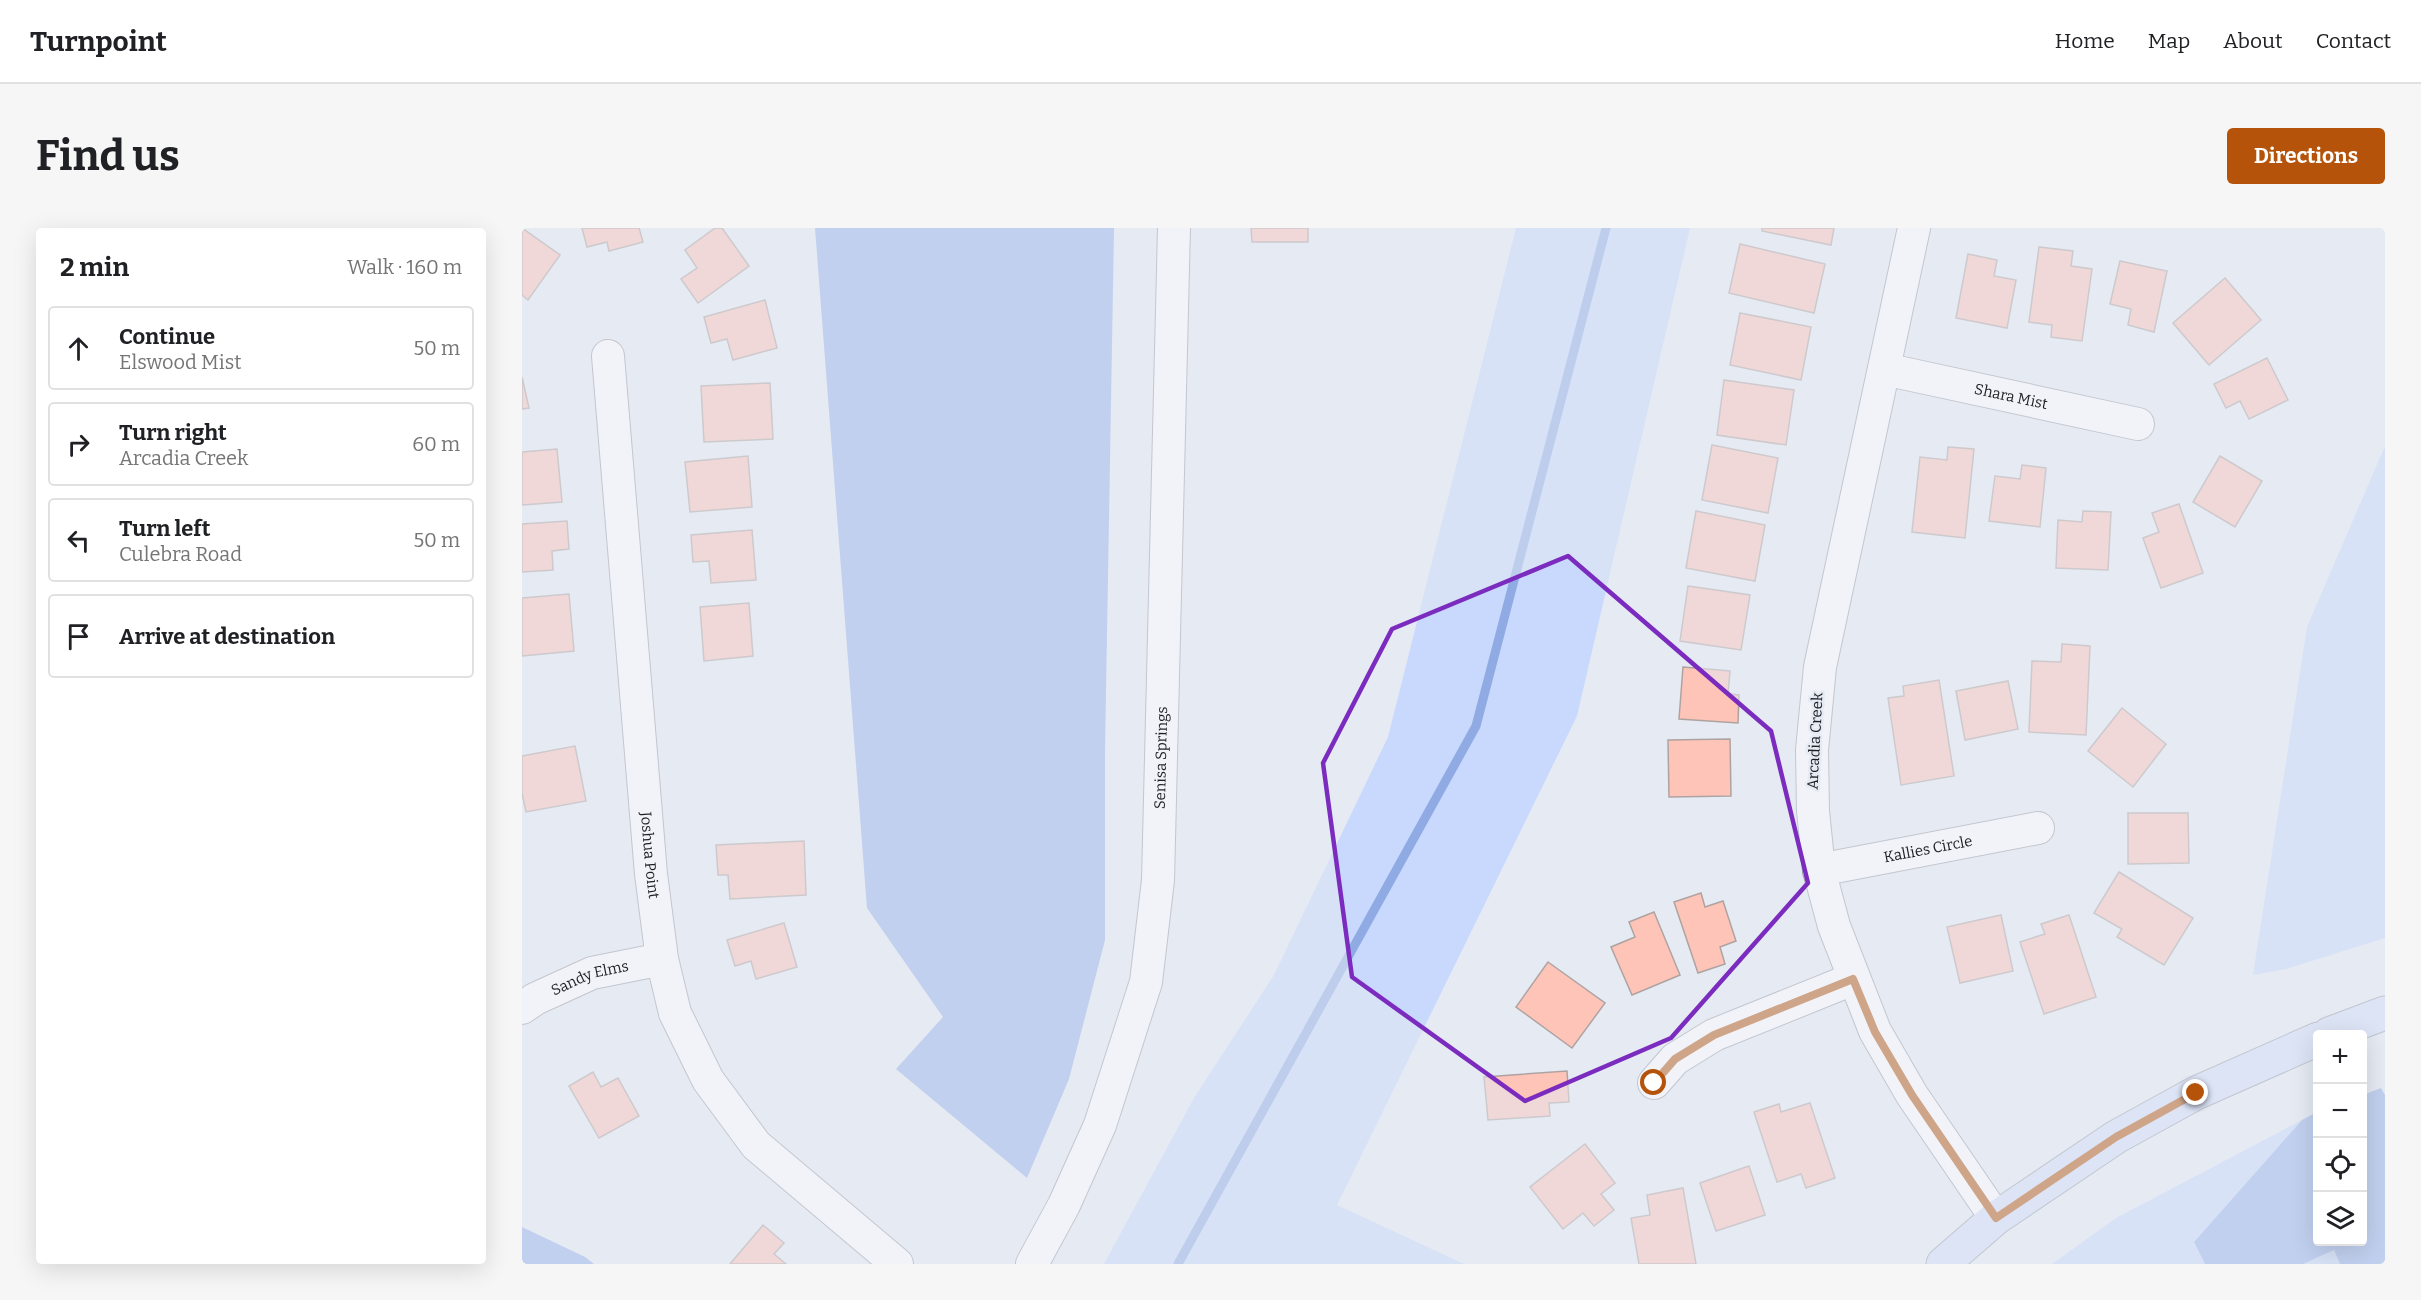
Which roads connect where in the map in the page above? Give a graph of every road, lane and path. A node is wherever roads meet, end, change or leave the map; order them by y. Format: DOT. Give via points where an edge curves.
graph roads {
  1 [pos="1174,228"];
  2 [pos="1914,228"];
  3 [pos="608,356"];
  4 [pos="1884,369"];
  5 [pos="2138,424"];
  6 [pos="2038,828"];
  7 [pos="1819,870"];
  8 [pos="662,959"];
  9 [pos="1853,979"];
  10 [pos="522,1008"];
  11 [pos="2385,1013"];
  12 [pos="2341,1030"];
  13 [pos="2313,1042"];
  14 [pos="1654,1083"];
  15 [pos="1996,1218"];
  16 [pos="897,1264"];
  17 [pos="1032,1264"];
  18 [pos="1943,1264"];
  1 -- 17 [label="street, Senisa Springs" via="1158,880 1146,982 1100,1125"];
  2 -- 4 [label="street, Arcadia Creek"];
  3 -- 8 [label="street, Joshua Point" via="651,874"];
  4 -- 5 [label="street, Shara Mist"];
  4 -- 7 [label="street, Arcadia Creek" via="1820,667 1812,750"];
  6 -- 7 [label="street, Kallies Circle"];
  7 -- 9 [label="street, Arcadia Creek"];
  8 -- 10 [label="street, Sandy Elms" via="592,973"];
  8 -- 16 [label="street, Joshua Point" via="675,1014 708,1080 756,1145"];
  9 -- 14 [label="street" via="1714,1035 1675,1059"];
  9 -- 15 [label="street, Arcadia Creek" via="1875,1032 1907,1086"];
  11 -- 12 [label="main road"];
  13 -- 15 [label="main road" via="2196,1093 2116,1137"];
  15 -- 18 [label="main road"];
}
